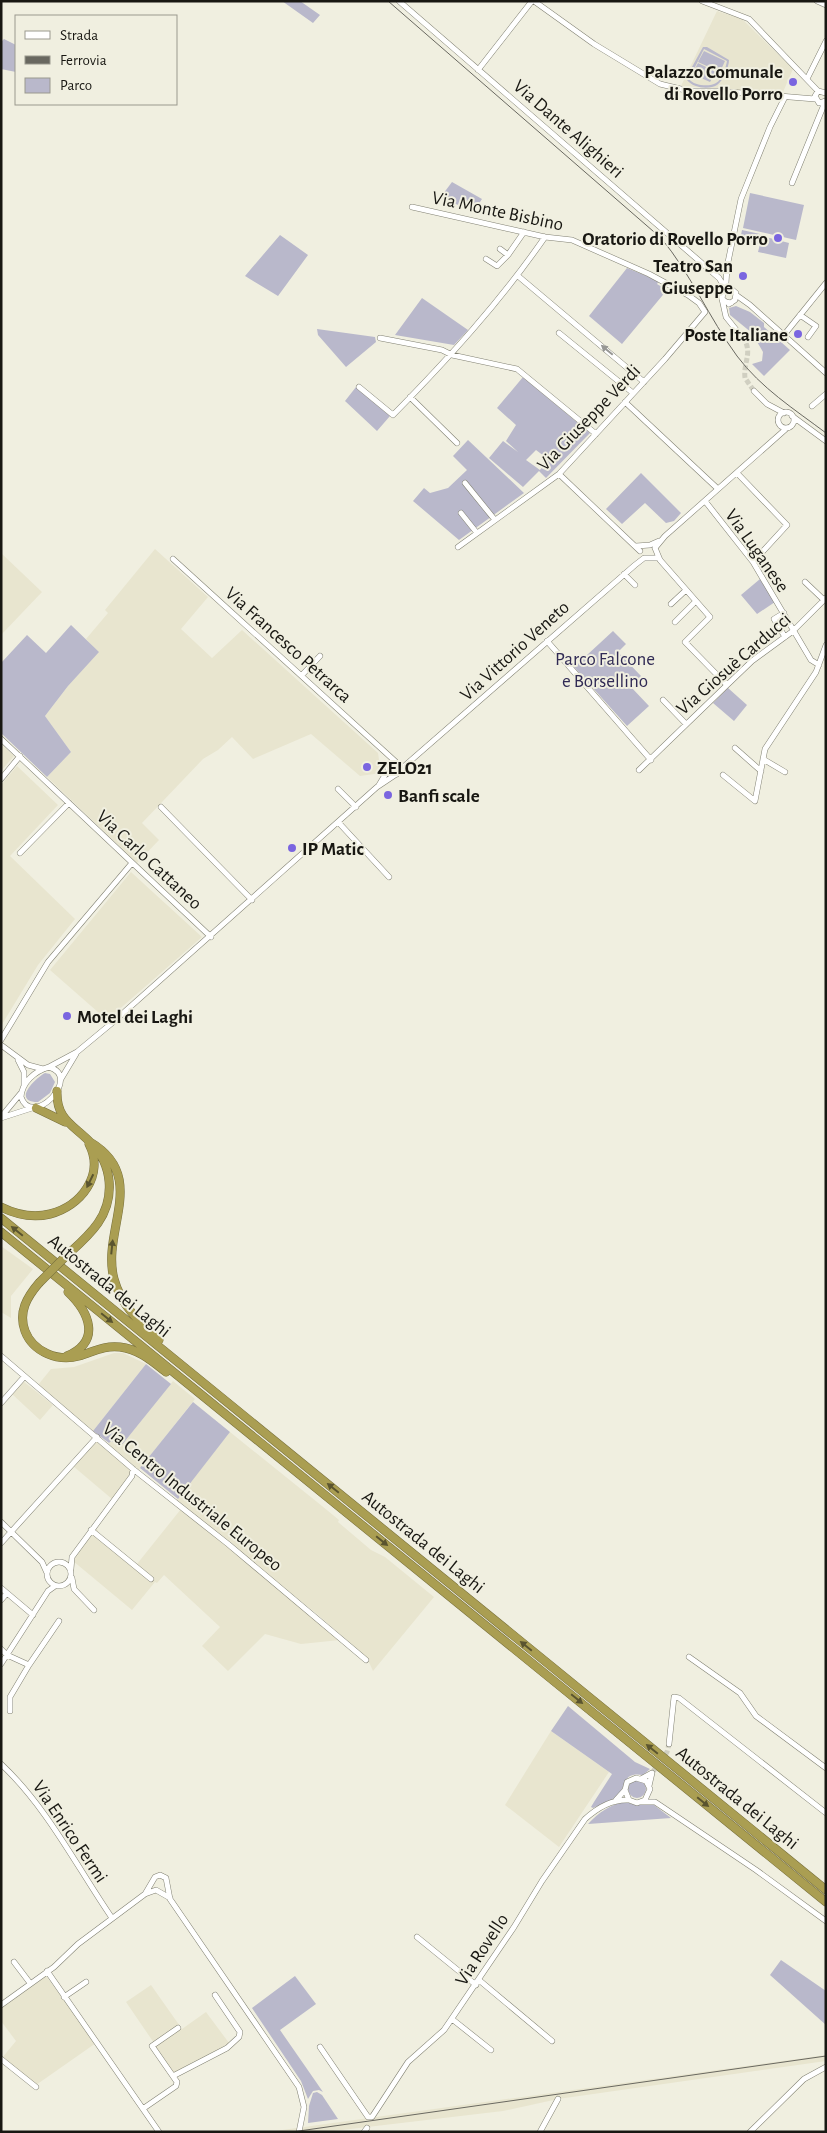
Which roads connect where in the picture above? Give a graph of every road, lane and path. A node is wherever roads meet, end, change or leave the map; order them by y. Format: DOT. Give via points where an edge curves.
graph roads {
  1 [pos="399,1"];
  2 [pos="533,1"];
  3 [pos="702,1"];
  4 [pos="817,1"];
  5 [pos="826,5"];
  6 [pos="826,41"];
  7 [pos="478,70"];
  8 [pos="807,78"];
  9 [pos="818,91"];
  10 [pos="826,93"];
  11 [pos="785,97"];
  12 [pos="815,99"];
  13 [pos="825,102"];
  14 [pos="792,183"];
  15 [pos="412,207"];
  16 [pos="524,232"];
  17 [pos="545,237"];
  18 [pos="500,249"];
  19 [pos="508,255"];
  20 [pos="486,258"];
  21 [pos="726,270"];
  22 [pos="518,276"];
  23 [pos="720,278"];
  24 [pos="826,283"];
  25 [pos="732,289"];
  26 [pos="723,290"];
  27 [pos="736,295"];
  28 [pos="722,299"];
  29 [pos="731,303"];
  30 [pos="756,311"];
  31 [pos="705,315"];
  32 [pos="725,315"];
  33 [pos="800,315"];
  34 [pos="559,333"];
  35 [pos="784,335"];
  36 [pos="742,337"];
  37 [pos="808,337"];
  38 [pos="380,338"];
  39 [pos="452,354"];
  40 [pos="825,373"];
  41 [pos="644,382"];
  42 [pos="359,387"];
  43 [pos="754,392"];
  44 [pos="633,393"];
  45 [pos="825,395"];
  46 [pos="410,397"];
  47 [pos="625,402"];
  48 [pos="767,404"];
  49 [pos="812,406"];
  50 [pos="784,413"];
  51 [pos="792,416"];
  52 [pos="779,422"];
  53 [pos="793,423"];
  54 [pos="801,423"];
  55 [pos="786,428"];
  56 [pos="596,434"];
  57 [pos="777,436"];
  58 [pos="826,441"];
  59 [pos="457,443"];
  60 [pos="737,473"];
  61 [pos="559,474"];
  62 [pos="465,483"];
  63 [pos="718,489"];
  64 [pos="705,501"];
  65 [pos="461,513"];
  66 [pos="494,520"];
  67 [pos="477,533"];
  68 [pos="458,547"];
  69 [pos="647,551"];
  70 [pos="658,558"];
  71 [pos="173,559"];
  72 [pos="752,562"];
  73 [pos="624,574"];
  74 [pos="805,582"];
  75 [pos="635,585"];
  76 [pos="686,590"];
  77 [pos="825,599"];
  78 [pos="696,601"];
  79 [pos="671,604"];
  80 [pos="784,612"];
  81 [pos="675,622"];
  82 [pos="793,631"];
  83 [pos="785,637"];
  84 [pos="547,641"];
  85 [pos="826,645"];
  86 [pos="320,656"];
  87 [pos="819,665"];
  88 [pos="302,675"];
  89 [pos="726,685"];
  90 [pos="663,700"];
  91 [pos="686,724"];
  92 [pos="1,740"];
  93 [pos="735,748"];
  94 [pos="384,752"];
  95 [pos="20,756"];
  96 [pos="763,759"];
  97 [pos="650,760"];
  98 [pos="398,765"];
  99 [pos="388,768"];
  100 [pos="638,770"];
  101 [pos="761,771"];
  102 [pos="785,772"];
  103 [pos="395,775"];
  104 [pos="723,775"];
  105 [pos="1,779"];
  106 [pos="377,787"];
  107 [pos="338,788"];
  108 [pos="69,803"];
  109 [pos="356,806"];
  110 [pos="160,807"];
  111 [pos="339,823"];
  112 [pos="20,853"];
  113 [pos="132,863"];
  114 [pos="389,877"];
  115 [pos="252,900"];
  116 [pos="211,937"];
  117 [pos="1,1040"];
  118 [pos="1,1045"];
  119 [pos="77,1052"];
  120 [pos="16,1057"];
  121 [pos="46,1068"];
  122 [pos="61,1080"];
  123 [pos="24,1085"];
  124 [pos="57,1091"];
  125 [pos="21,1092"];
  126 [pos="34,1108"];
  127 [pos="1,1117"];
  128 [pos="71,1125"];
  129 [pos="84,1136"];
  130 [pos="90,1142"];
  131 [pos="1,1208"];
  132 [pos="1,1218"];
  133 [pos="1,1232"];
  134 [pos="1,1236"];
  135 [pos="1,1356"];
  136 [pos="63,1358"];
  137 [pos="24,1376"];
  138 [pos="1,1403"];
  139 [pos="244,1416"];
  140 [pos="97,1437"];
  141 [pos="293,1469"];
  142 [pos="135,1471"];
  143 [pos="1,1522"];
  144 [pos="91,1530"];
  145 [pos="11,1532"];
  146 [pos="1,1543"];
  147 [pos="72,1557"];
  148 [pos="42,1562"];
  149 [pos="61,1562"];
  150 [pos="53,1563"];
  151 [pos="71,1569"];
  152 [pos="47,1574"];
  153 [pos="72,1577"];
  154 [pos="151,1579"];
  155 [pos="49,1582"];
  156 [pos="56,1586"];
  157 [pos="64,1586"];
  158 [pos="1,1588"];
  159 [pos="74,1589"];
  160 [pos="48,1591"];
  161 [pos="7,1593"];
  162 [pos="1,1600"];
  163 [pos="94,1610"];
  164 [pos="33,1615"];
  165 [pos="59,1621"];
  166 [pos="1,1649"];
  167 [pos="7,1655"];
  168 [pos="689,1657"];
  169 [pos="366,1660"];
  170 [pos="1,1664"];
  171 [pos="29,1665"];
  172 [pos="10,1711"];
  173 [pos="669,1744"];
  174 [pos="1,1764"];
  175 [pos="826,1768"];
  176 [pos="641,1778"];
  177 [pos="649,1787"];
  178 [pos="624,1790"];
  179 [pos="616,1800"];
  180 [pos="629,1800"];
  181 [pos="642,1802"];
  182 [pos="655,1802"];
  183 [pos="826,1813"];
  184 [pos="152,1884"];
  185 [pos="167,1886"];
  186 [pos="826,1890"];
  187 [pos="158,1891"];
  188 [pos="145,1894"];
  189 [pos="170,1899"];
  190 [pos="826,1902"];
  191 [pos="112,1918"];
  192 [pos="826,1921"];
  193 [pos="417,1937"];
  194 [pos="14,1962"];
  195 [pos="46,1971"];
  196 [pos="86,1982"];
  197 [pos="30,1983"];
  198 [pos="477,1983"];
  199 [pos="215,1995"];
  200 [pos="64,1997"];
  201 [pos="1,2005"];
  202 [pos="452,2019"];
  203 [pos="178,2028"];
  204 [pos="552,2041"];
  205 [pos="320,2047"];
  206 [pos="491,2050"];
  207 [pos="1,2059"];
  208 [pos="826,2067"];
  209 [pos="173,2076"];
  210 [pos="36,2087"];
  211 [pos="558,2099"];
  212 [pos="144,2108"];
  213 [pos="159,2132"];
  214 [pos="299,2132"];
  215 [pos="540,2132"];
  216 [pos="750,2132"];
  1 -- 7 [label="street, Via Dante Alighieri"];
  2 -- 7 [label="street"];
  2 -- 11 [label="street" via="594,44 660,84 689,91"];
  3 -- 8 [label="street" via="749,19"];
  4 -- 5 [label="street"];
  6 -- 8 [label="street"];
  7 -- 23 [label="street, Via Dante Alighieri"];
  8 -- 9 [label="street"];
  9 -- 10 [label="street"];
  9 -- 12 [label="street"];
  11 -- 12 [label="street"];
  11 -- 21 [label="street" via="741,199"];
  12 -- 13 [label="street" via="819,103"];
  13 -- 14 [label="street"];
  15 -- 16 [label="street, Via Monte Bisbino"];
  16 -- 17 [label="street, Via Monte Bisbino"];
  16 -- 19 [label="street"];
  17 -- 22 [label="street"];
  17 -- 31 [label="street, Via Monte Bisbino" via="572,240 649,274 694,299"];
  18 -- 19 [label="street"];
  19 -- 20 [label="street" via="498,266"];
  21 -- 23 [label="street"];
  21 -- 23 [label="street" via="719,275"];
  22 -- 39 [label="street"];
  41 -- 22 [label="street, one-way"];
  23 -- 25 [label="street, Via Dante Alighieri"];
  23 -- 26 [label="street"];
  24 -- 33 [label="street"];
  25 -- 26 [label="street"];
  25 -- 27 [label="street"];
  26 -- 28 [label="street"];
  27 -- 29 [label="street"];
  27 -- 30 [label="street"];
  28 -- 29 [label="street"];
  28 -- 32 [label="street"];
  29 -- 30 [label="street" via="743,304"];
  29 -- 32 [label="street" via="726,306"];
  30 -- 35 [label="street"];
  31 -- 41 [label="street, Via Giuseppe Verdi"];
  32 -- 36 [label="street"];
  33 -- 35 [label="street"];
  33 -- 37 [label="street" via="816,326"];
  34 -- 44 [label="street"];
  35 -- 40 [label="street"];
  38 -- 39 [label="street"];
  39 -- 46 [label="street"];
  39 -- 56 [label="street" via="518,369"];
  41 -- 44 [label="street, Via Giuseppe Verdi"];
  42 -- 46 [label="street" via="393,415"];
  43 -- 48 [label="street"];
  44 -- 47 [label="street, Via Giuseppe Verdi"];
  45 -- 49 [label="street"];
  46 -- 59 [label="street"];
  47 -- 56 [label="street, Via Giuseppe Verdi"];
  47 -- 63 [label="street"];
  48 -- 50 [label="street"];
  48 -- 52 [label="street"];
  50 -- 51 [label="street"];
  50 -- 52 [label="street"];
  51 -- 53 [label="street"];
  51 -- 54 [label="street"];
  52 -- 55 [label="street"];
  52 -- 57 [label="street"];
  53 -- 54 [label="street"];
  53 -- 55 [label="street"];
  54 -- 58 [label="street"];
  55 -- 57 [label="street"];
  56 -- 61 [label="street, Via Giuseppe Verdi"];
  57 -- 60 [label="street"];
  60 -- 63 [label="street"];
  60 -- 72 [label="street" via="787,525"];
  61 -- 66 [label="street, Via Giuseppe Verdi"];
  61 -- 69 [label="street" via="636,546"];
  62 -- 66 [label="street"];
  63 -- 64 [label="street"];
  64 -- 69 [label="street"];
  64 -- 72 [label="street, Via Luganese"];
  65 -- 67 [label="street"];
  66 -- 67 [label="street, Via Giuseppe Verdi"];
  67 -- 68 [label="street, Via Giuseppe Verdi"];
  69 -- 70 [label="street"];
  69 -- 70 [label="street"];
  69 -- 73 [label="street, Via Vittorio Veneto"];
  70 -- 76 [label="street"];
  71 -- 88 [label="street, Via Francesco Petrarca"];
  72 -- 80 [label="street, Via Luganese"];
  73 -- 75 [label="street"];
  73 -- 84 [label="street, Via Vittorio Veneto"];
  74 -- 77 [label="street"];
  76 -- 78 [label="street"];
  76 -- 79 [label="street"];
  77 -- 82 [label="street, Via Giosuè Carducci"];
  78 -- 81 [label="street"];
  78 -- 89 [label="street" via="710,617 685,642"];
  80 -- 82 [label="street, Via Luganese"];
  80 -- 83 [label="street" via="774,619"];
  82 -- 83 [label="street, Via Giosuè Carducci"];
  82 -- 87 [label="street, Via Luganese" via="811,660"];
  83 -- 89 [label="street, Via Giosuè Carducci"];
  84 -- 97 [label="street"];
  84 -- 98 [label="street, Via Vittorio Veneto" via="412,760"];
  85 -- 87 [label="street"];
  86 -- 88 [label="street"];
  87 -- 96 [label="street" via="765,749"];
  88 -- 94 [label="street, Via Francesco Petrarca"];
  89 -- 91 [label="street, Via Giosuè Carducci"];
  90 -- 91 [label="street"];
  91 -- 97 [label="street, Via Giosuè Carducci"];
  92 -- 95 [label="street, Via Carlo Cattaneo"];
  93 -- 101 [label="street"];
  94 -- 98 [label="street, Via Francesco Petrarca"];
  94 -- 99 [label="street"];
  95 -- 105 [label="street"];
  95 -- 108 [label="street, Via Carlo Cattaneo"];
  96 -- 101 [label="street"];
  96 -- 102 [label="street"];
  97 -- 100 [label="street, Via Giosuè Carducci"];
  98 -- 99 [label="street, Via Vittorio Veneto" via="391,763"];
  98 -- 103 [label="street"];
  99 -- 103 [label="street" via="389,773"];
  99 -- 106 [label="street"];
  101 -- 104 [label="street" via="755,801"];
  103 -- 106 [label="street"];
  106 -- 109 [label="street"];
  107 -- 109 [label="street"];
  108 -- 112 [label="street"];
  108 -- 113 [label="street, Via Carlo Cattaneo"];
  109 -- 111 [label="street"];
  110 -- 115 [label="street"];
  111 -- 114 [label="street"];
  111 -- 115 [label="street"];
  113 -- 116 [label="street, Via Carlo Cattaneo"];
  113 -- 117 [label="street" via="48,962"];
  115 -- 116 [label="street"];
  116 -- 119 [label="street"];
  118 -- 120 [label="street"];
  119 -- 121 [label="street"];
  119 -- 122 [label="street"];
  120 -- 121 [label="street" via="28,1065"];
  120 -- 123 [label="street" via="24,1072"];
  121 -- 122 [label="street" via="58,1072"];
  121 -- 123 [label="street"];
  122 -- 124 [label="street"];
  123 -- 125 [label="street"];
  124 -- 126 [label="street" via="47,1103"];
  124 -- 128 [label="highway" via="58,1108"];
  125 -- 126 [label="street" via="22,1102"];
  125 -- 127 [label="street"];
  126 -- 127 [label="street"];
  126 -- 128 [label="highway"];
  128 -- 129 [label="highway"];
  129 -- 130 [label="highway"];
  129 -- 131 [label="highway, one-way" via="95,1166 92,1181 78,1198 58,1211 42,1215 19,1214"];
  130 -- 136 [label="highway, bridge" via="106,1167 110,1186 107,1204 97,1224 30,1293 23,1308 24,1330 32,1343 49,1355"];
  139 -- 130 [label="highway, one-way" via="142,1325 122,1299 114,1279 111,1257 121,1200 118,1178 108,1155"];
  139 -- 132 [label="highway, Autostrada dei Laghi, one-way"];
  133 -- 141 [label="highway, Autostrada dei Laghi, one-way"];
  134 -- 136 [label="highway" via="68,1291 85,1312 89,1327 87,1338"];
  135 -- 137 [label="street, Via Centro Industriale Europeo"];
  136 -- 141 [label="highway" via="113,1346 142,1354"];
  137 -- 138 [label="street"];
  137 -- 140 [label="street, Via Centro Industriale Europeo"];
  186 -- 139 [label="highway, Autostrada dei Laghi, one-way"];
  140 -- 142 [label="street, Via Centro Industriale Europeo"];
  140 -- 145 [label="street"];
  141 -- 190 [label="highway, Autostrada dei Laghi, one-way"];
  142 -- 144 [label="street"];
  142 -- 169 [label="street, Via Centro Industriale Europeo"];
  143 -- 145 [label="street"];
  144 -- 147 [label="street"];
  144 -- 154 [label="street"];
  145 -- 146 [label="street"];
  145 -- 148 [label="street"];
  147 -- 149 [label="street"];
  147 -- 151 [label="street"];
  148 -- 150 [label="street"];
  148 -- 152 [label="street"];
  149 -- 150 [label="street"];
  149 -- 151 [label="street"];
  150 -- 152 [label="street"];
  151 -- 153 [label="street"];
  152 -- 155 [label="street"];
  153 -- 157 [label="street"];
  153 -- 159 [label="street"];
  155 -- 156 [label="street"];
  155 -- 160 [label="street"];
  156 -- 157 [label="street"];
  156 -- 160 [label="street"];
  157 -- 159 [label="street"];
  158 -- 161 [label="street"];
  159 -- 163 [label="street"];
  160 -- 164 [label="street"];
  161 -- 162 [label="street"];
  161 -- 164 [label="street"];
  164 -- 167 [label="street"];
  165 -- 171 [label="street"];
  166 -- 167 [label="street"];
  167 -- 170 [label="street"];
  167 -- 171 [label="street"];
  168 -- 175 [label="street" via="740,1693 756,1716"];
  171 -- 172 [label="street" via="10,1697"];
  173 -- 183 [label="street" via="674,1697"];
  174 -- 191 [label="street, Via Enrico Fermi" via="18,1780"];
  176 -- 177 [label="street"];
  176 -- 177 [label="street" via="652,1773"];
  176 -- 178 [label="street" via="630,1780"];
  177 -- 181 [label="street" via="648,1796"];
  177 -- 182 [label="street"];
  178 -- 179 [label="street, Via Rovello"];
  178 -- 180 [label="street"];
  179 -- 180 [label="street, Via Rovello"];
  179 -- 198 [label="street, Via Rovello" via="585,1819"];
  180 -- 181 [label="street"];
  181 -- 182 [label="street"];
  182 -- 192 [label="street"];
  184 -- 185 [label="street" via="154,1877 160,1875 167,1880"];
  184 -- 187 [label="street"];
  184 -- 188 [label="street"];
  185 -- 187 [label="street"];
  185 -- 189 [label="street"];
  187 -- 188 [label="street"];
  187 -- 189 [label="street"];
  188 -- 191 [label="street"];
  189 -- 214 [label="street" via="299,2087 304,2107"];
  191 -- 195 [label="street"];
  193 -- 198 [label="street"];
  194 -- 197 [label="street"];
  195 -- 197 [label="street"];
  195 -- 200 [label="street"];
  196 -- 200 [label="street"];
  197 -- 201 [label="street"];
  198 -- 202 [label="street, Via Rovello"];
  198 -- 204 [label="street"];
  199 -- 209 [label="street" via="240,2034 235,2043"];
  200 -- 212 [label="street"];
  202 -- 205 [label="street, Via Rovello" via="408,2062 372,2117 368,2117"];
  202 -- 206 [label="street"];
  203 -- 209 [label="street" via="152,2046"];
  207 -- 210 [label="street"];
  208 -- 216 [label="street" via="804,2079"];
  209 -- 212 [label="street" via="176,2086"];
  211 -- 215 [label="street"];
  212 -- 213 [label="street"];
}
